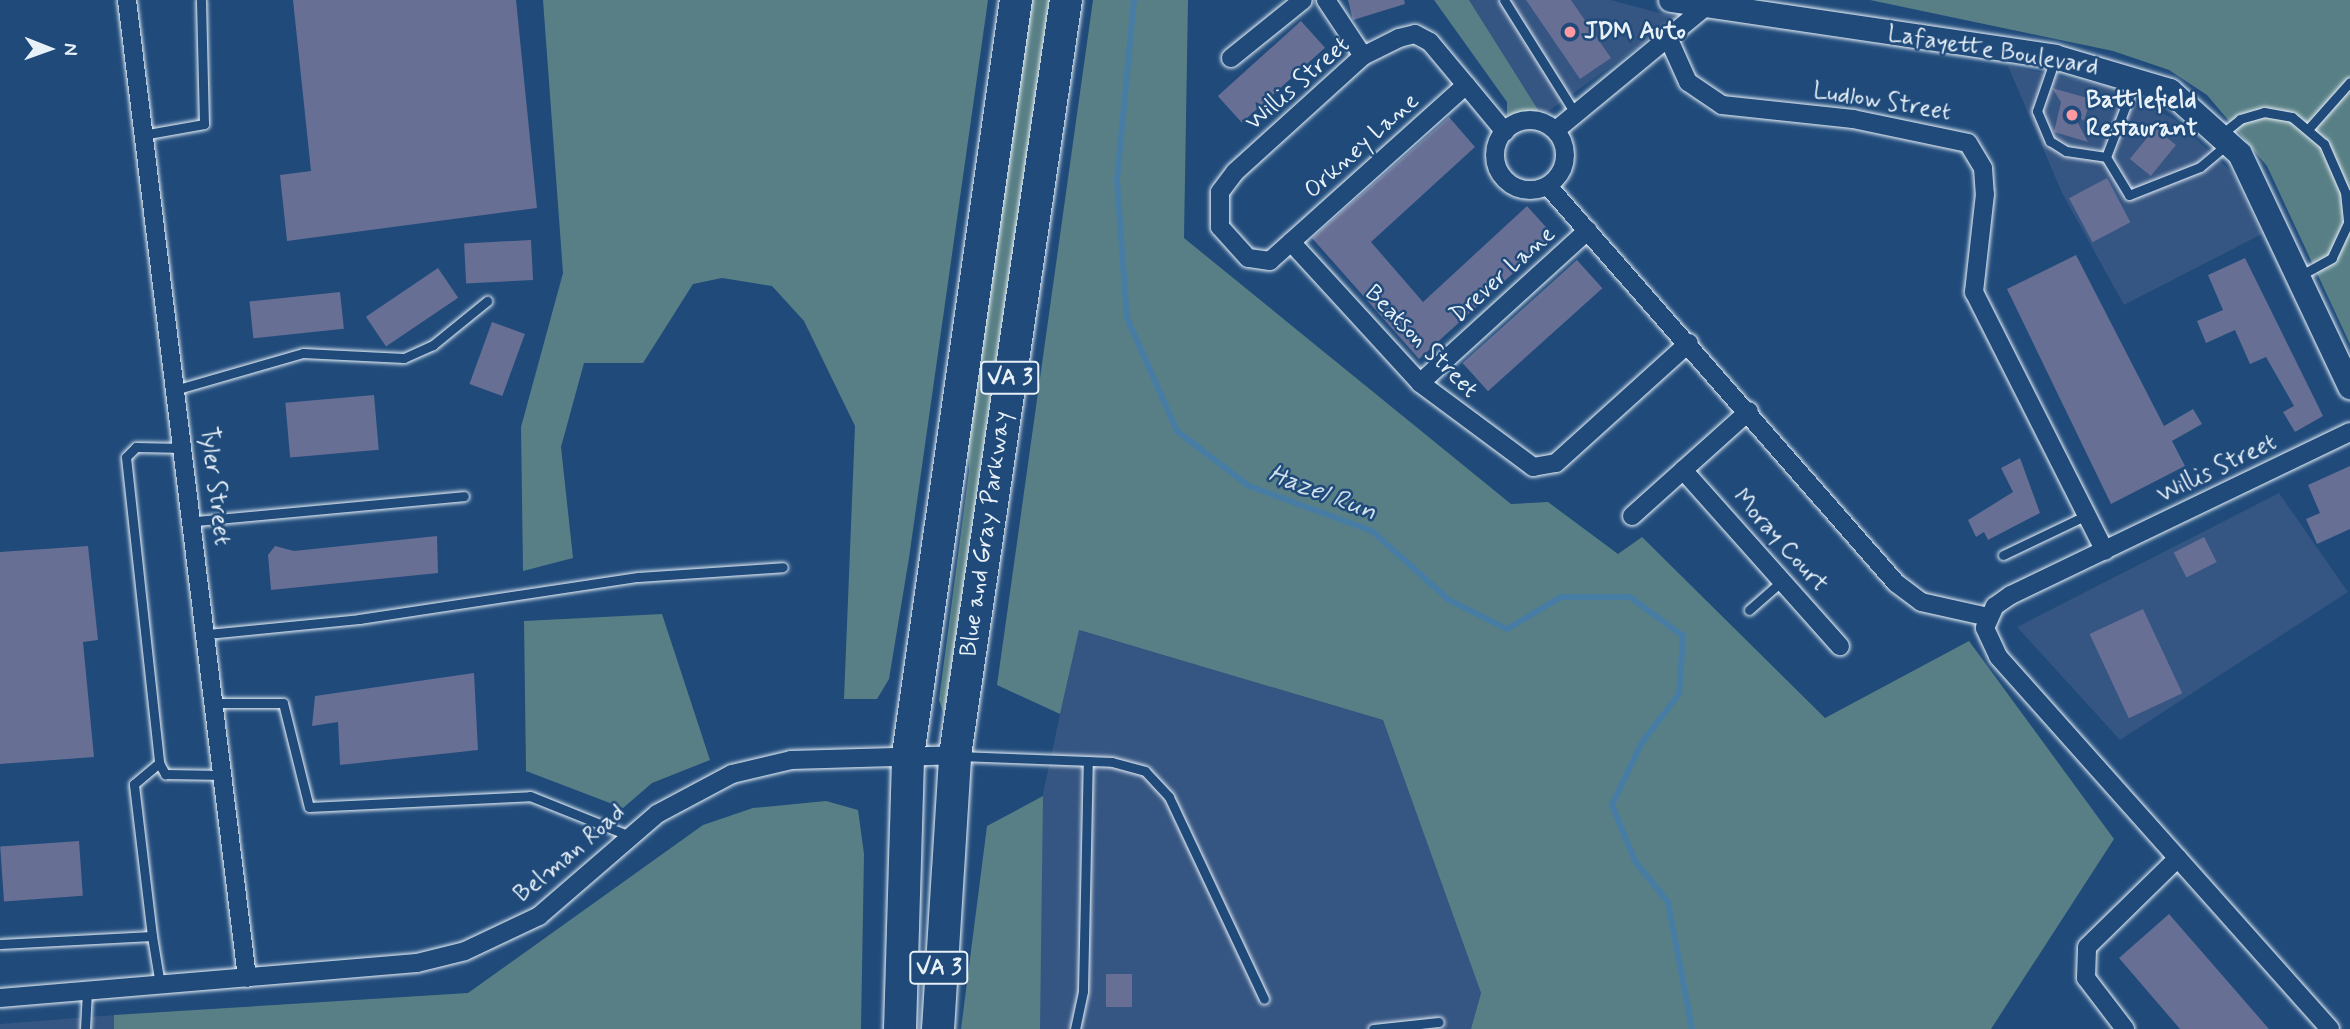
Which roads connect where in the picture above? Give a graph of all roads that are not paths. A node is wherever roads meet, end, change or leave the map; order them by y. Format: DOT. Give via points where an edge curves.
graph roads {
  1 [pos="127,0"];
  2 [pos="201,0"];
  3 [pos="1016,0"];
  4 [pos="1066,0"];
  5 [pos="1303,0"];
  6 [pos="1326,0"];
  7 [pos="1504,0"];
  8 [pos="1671,0"];
  9 [pos="1704,8"];
  10 [pos="1670,42"];
  11 [pos="1363,56"];
  12 [pos="2055,57"];
  13 [pos="1231,58"];
  14 [pos="2137,76"];
  15 [pos="2350,82"];
  16 [pos="1466,85"];
  17 [pos="1575,113"];
  18 [pos="2311,127"];
  19 [pos="1556,130"];
  20 [pos="1505,132"];
  21 [pos="148,134"];
  22 [pos="2227,137"];
  23 [pos="2106,157"];
  24 [pos="1548,186"];
  25 [pos="2350,213"];
  26 [pos="1588,230"];
  27 [pos="1291,242"];
  28 [pos="2300,276"];
  29 [pos="487,301"];
  30 [pos="1689,343"];
  31 [pos="1420,383"];
  32 [pos="2350,387"];
  33 [pos="178,389"];
  34 [pos="1749,411"];
  35 [pos="2350,432"];
  36 [pos="185,448"];
  37 [pos="1683,470"];
  38 [pos="464,496"];
  39 [pos="2087,515"];
  40 [pos="1632,516"];
  41 [pos="195,521"];
  42 [pos="2105,551"];
  43 [pos="2003,555"];
  44 [pos="783,567"];
  45 [pos="1782,581"];
  46 [pos="1749,610"];
  47 [pos="1988,617"];
  48 [pos="207,634"];
  49 [pos="1840,646"];
  50 [pos="216,703"];
  51 [pos="908,755"];
  52 [pos="955,755"];
  53 [pos="1088,761"];
  54 [pos="159,763"];
  55 [pos="226,775"];
  56 [pos="630,836"];
  57 [pos="2178,858"];
  58 [pos="152,936"];
  59 [pos="0,944"];
  60 [pos="247,978"];
  61 [pos="160,985"];
  62 [pos="87,991"];
  63 [pos="0,998"];
  64 [pos="1265,999"];
  65 [pos="1439,1022"];
  66 [pos="85,1029"];
  67 [pos="900,1029"];
  68 [pos="938,1029"];
  69 [pos="1075,1029"];
  70 [pos="1374,1029"];
  71 [pos="2125,1029"];
  72 [pos="2330,1029"];
  1 -- 21 [label="street, Tyler Street"];
  2 -- 21 [label="lane" via="204,124"];
  3 -- 51 [label="highway, Blue and Gray Parkway / VA 3"];
  4 -- 52 [label="highway, Blue and Gray Parkway / VA 3"];
  5 -- 13 [label="street"];
  6 -- 11 [label="street"];
  7 -- 17 [label="lane"];
  8 -- 9 [label="main road, Lafayette Boulevard"];
  9 -- 10 [label="street"];
  9 -- 12 [label="main road, Lafayette Boulevard"];
  10 -- 17 [label="street"];
  10 -- 39 [label="street, Ludlow Street" via="1688,82 1722,105 1853,119 1968,143 1983,168 1985,194 1974,292"];
  11 -- 16 [label="street, Willis Street" via="1415,34"];
  11 -- 27 [label="street, Willis Street" via="1220,192 1220,228 1248,258 1270,261"];
  12 -- 14 [label="main road, Lafayette Boulevard"];
  12 -- 23 [label="lane" via="2037,111 2050,141 2066,151"];
  14 -- 22 [label="main road, Lafayette Boulevard" via="2171,91"];
  14 -- 23 [label="lane"];
  15 -- 18 [label="lane"];
  16 -- 20 [label="street, Willis Street"];
  16 -- 27 [label="street, Orkney Lane"];
  17 -- 19 [label="street"];
  18 -- 22 [label="lane" via="2264,112 2240,119"];
  18 -- 25 [label="lane" via="2336,167"];
  19 -- 20 [label="street" via="1529,121"];
  19 -- 24 [label="street" via="1566,151"];
  20 -- 24 [label="street" via="1495,157 1504,178 1524,190"];
  21 -- 33 [label="street, Tyler Street"];
  22 -- 23 [label="lane" via="2200,167 2129,195"];
  22 -- 28 [label="main road, Lafayette Boulevard"];
  24 -- 26 [label="street"];
  25 -- 28 [label="lane" via="2339,250"];
  26 -- 30 [label="street"];
  26 -- 31 [label="street, Drever Lane"];
  27 -- 31 [label="street, Beatson Street"];
  28 -- 32 [label="main road, Lafayette Boulevard"];
  29 -- 33 [label="lane" via="433,345 404,358 303,353"];
  30 -- 31 [label="street, Beatson Street" via="1556,463 1533,467"];
  30 -- 34 [label="street"];
  33 -- 36 [label="street, Tyler Street"];
  34 -- 37 [label="street"];
  34 -- 47 [label="street" via="1896,583 1921,602"];
  35 -- 42 [label="street, Willis Street"];
  36 -- 41 [label="street, Tyler Street"];
  36 -- 54 [label="lane" via="136,447 126,457"];
  37 -- 40 [label="street"];
  37 -- 45 [label="street, Moray Court"];
  38 -- 41 [label="lane"];
  39 -- 42 [label="street, Ludlow Street"];
  39 -- 43 [label="lane"];
  41 -- 48 [label="street, Tyler Street"];
  42 -- 47 [label="street, Willis Street" via="2011,595"];
  44 -- 48 [label="lane" via="625,579 359,619"];
  45 -- 46 [label="lane"];
  45 -- 49 [label="street, Moray Court"];
  47 -- 57 [label="street" via="1985,628 1998,656"];
  48 -- 50 [label="street, Tyler Street"];
  50 -- 55 [label="street, Tyler Street"];
  50 -- 56 [label="lane" via="283,703 309,807 530,796"];
  51 -- 52 [label="street, Belman Road"];
  51 -- 56 [label="street, Belman Road" via="754,767 687,794"];
  51 -- 67 [label="highway, Blue and Gray Parkway / VA 3"];
  52 -- 53 [label="lane"];
  52 -- 68 [label="highway, Blue and Gray Parkway / VA 3"];
  53 -- 64 [label="lane" via="1134,765 1169,796"];
  53 -- 69 [label="lane" via="1083,991"];
  54 -- 55 [label="lane" via="165,774"];
  54 -- 58 [label="lane" via="134,784"];
  55 -- 60 [label="street, Tyler Street"];
  56 -- 60 [label="street, Belman Road" via="539,916 465,951 417,963"];
  57 -- 71 [label="street" via="2087,947 2086,978"];
  57 -- 72 [label="street"];
  58 -- 59 [label="lane"];
  58 -- 61 [label="lane"];
  60 -- 61 [label="street, Belman Road"];
  61 -- 62 [label="street, Belman Road"];
  62 -- 63 [label="street, Belman Road"];
  62 -- 66 [label="lane"];
  65 -- 70 [label="lane"];
}
